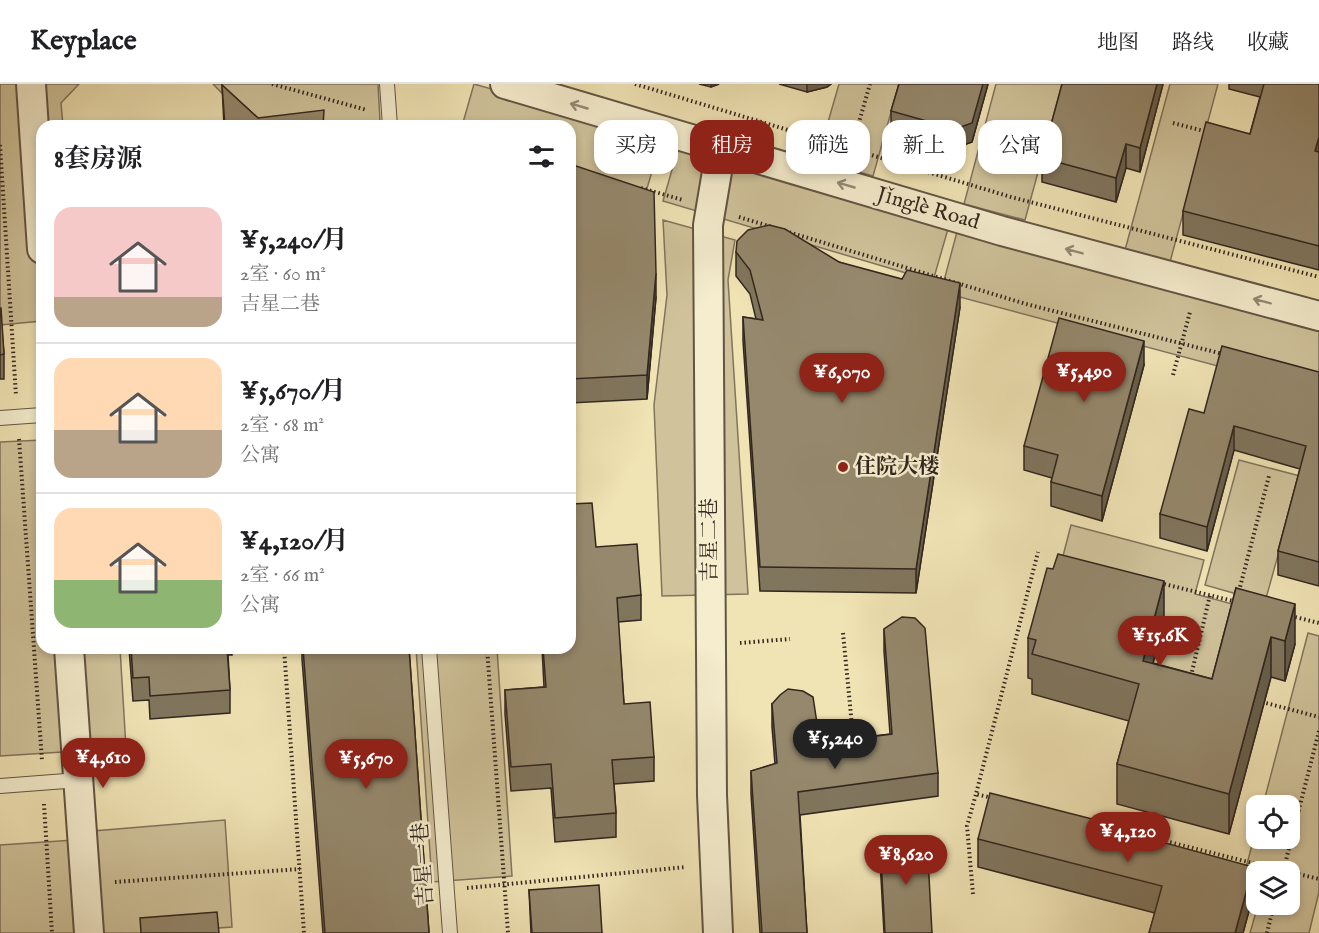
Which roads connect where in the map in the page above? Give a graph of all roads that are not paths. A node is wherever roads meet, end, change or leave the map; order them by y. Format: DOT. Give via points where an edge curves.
graph roads {
  1 [pos="31,84"];
  2 [pos="387,84"];
  3 [pos="505,84"];
  4 [pos="390,120"];
  5 [pos="690,139"];
  6 [pos="36,159"];
  7 [pos="774,164"];
  8 [pos="717,174"];
  9 [pos="1319,316"];
  10 [pos="36,416"];
  11 [pos="0,418"];
  12 [pos="69,654"];
  13 [pos="429,654"];
  14 [pos="79,780"];
  15 [pos="0,786"];
  16 [pos="89,933"];
  17 [pos="450,933"];
  18 [pos="718,933"];
  1 -- 6 [label="street"];
  2 -- 4 [label="lane"];
  5 -- 3 [label="street, Jǐnglè Road, one-way"];
  9 -- 7 [label="street, Jǐnglè Road, one-way" via="1065,249"];
  8 -- 18 [label="street, 吉星二巷" via="708,225 712,795"];
  10 -- 11 [label="lane"];
  12 -- 14 [label="street"];
  13 -- 17 [label="lane, 吉星一巷"];
  14 -- 15 [label="lane"];
  14 -- 16 [label="street"];
}
